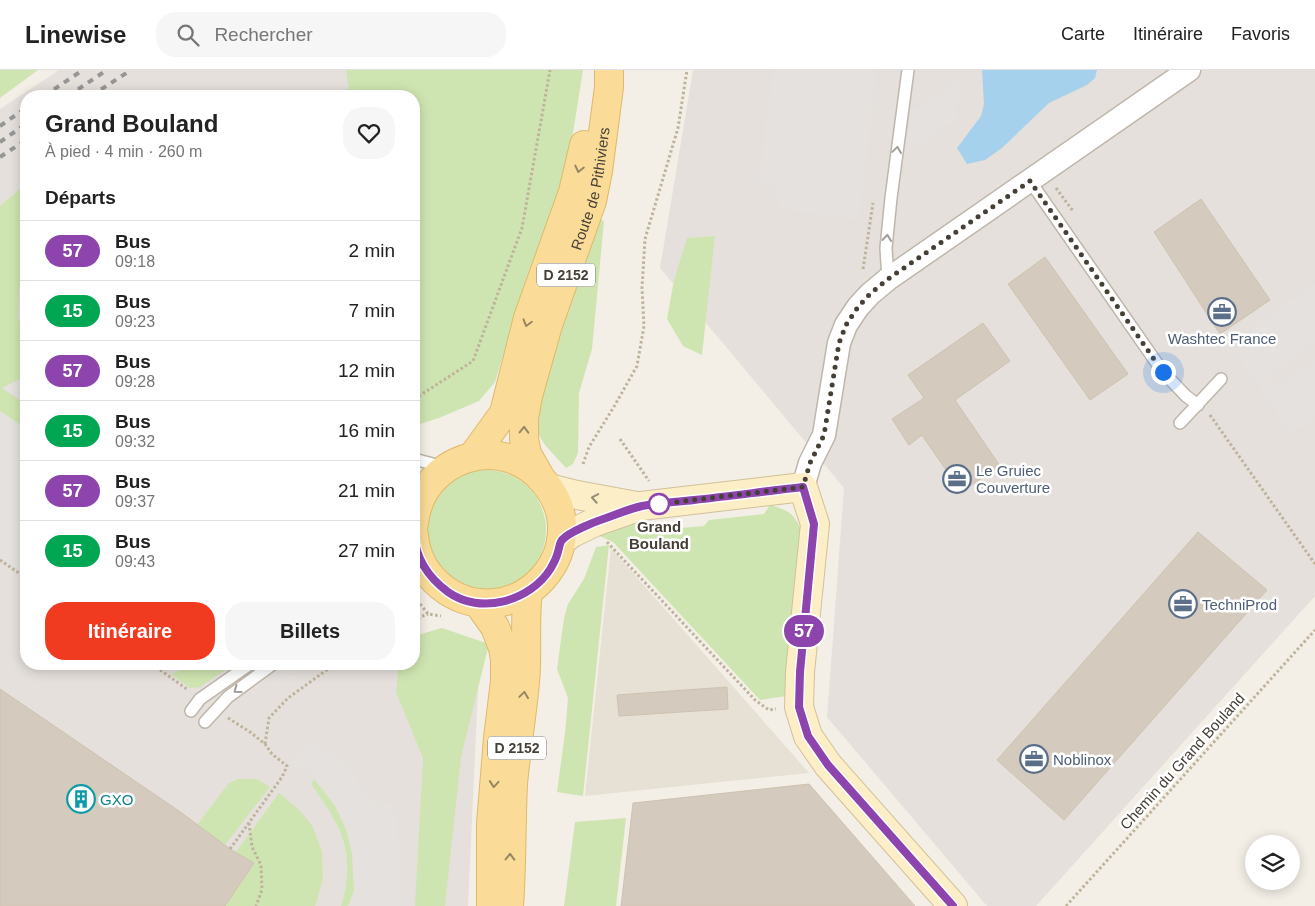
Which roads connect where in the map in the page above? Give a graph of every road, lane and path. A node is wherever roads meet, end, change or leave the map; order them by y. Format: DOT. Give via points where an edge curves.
graph roads {
  1 [pos="550,70"];
  2 [pos="600,70"];
  3 [pos="609,70"];
  4 [pos="687,70"];
  5 [pos="908,70"];
  6 [pos="1189,70"];
  7 [pos="1030,181"];
  8 [pos="888,279"];
  9 [pos="1221,379"];
  10 [pos="420,395"];
  11 [pos="1198,405"];
  12 [pos="1180,423"];
  13 [pos="620,439"];
  14 [pos="472,457"];
  15 [pos="420,461"];
  16 [pos="582,464"];
  17 [pos="446,468"];
  18 [pos="544,482"];
  19 [pos="803,487"];
  20 [pos="647,497"];
  21 [pos="420,498"];
  22 [pos="561,541"];
  23 [pos="603,542"];
  24 [pos="0,560"];
  25 [pos="420,560"];
  26 [pos="1315,564"];
  27 [pos="20,574"];
  28 [pos="528,591"];
  29 [pos="478,603"];
  30 [pos="428,614"];
  31 [pos="420,617"];
  32 [pos="1315,630"];
  33 [pos="160,670"];
  34 [pos="241,670"];
  35 [pos="265,670"];
  36 [pos="327,670"];
  37 [pos="200,699"];
  38 [pos="799,707"];
  39 [pos="216,710"];
  40 [pos="191,711"];
  41 [pos="205,722"];
  42 [pos="265,744"];
  43 [pos="249,822"];
  44 [pos="230,849"];
  45 [pos="256,906"];
  46 [pos="490,906"];
  47 [pos="509,906"];
  48 [pos="953,906"];
  49 [pos="1066,906"];
  1 -- 10 [label="path" via="522,228 473,361"];
  2 -- 14 [label="main road, Route de Pithiviers / D 2152, one-way" via="573,192 528,318 504,414"];
  18 -- 3 [label="main road, Route de Pithiviers / D 2152, one-way" via="526,454 524,418 548,325 592,201"];
  4 -- 16 [label="path" via="678,128 645,239 644,326 637,366"];
  8 -- 5 [label="lane, one-way" via="886,248 890,206"];
  6 -- 7 [label="street"];
  7 -- 8 [label="street"];
  7 -- 11 [label="lane" via="1163,372"];
  8 -- 19 [label="street" via="858,307 846,325 839,343 824,435"];
  9 -- 11 [label="lane"];
  11 -- 12 [label="lane"];
  11 -- 26 [label="path" via="1208,413"];
  13 -- 20 [label="path"];
  14 -- 17 [label="main road"];
  14 -- 18 [label="main road" via="508,458 524,465"];
  15 -- 17 [label="lane"];
  17 -- 21 [label="main road"];
  20 -- 18 [label="street, one-way" via="577,495"];
  18 -- 22 [label="main road, Route de Pithiviers" via="560,513"];
  19 -- 20 [label="street"];
  19 -- 38 [label="street" via="814,524"];
  20 -- 22 [label="street"];
  22 -- 28 [label="main road" via="550,570"];
  23 -- 38 [label="path" via="609,542 755,700 769,710"];
  24 -- 27 [label="path"];
  25 -- 29 [label="main road" via="427,572 451,594"];
  28 -- 29 [label="main road" via="512,599"];
  47 -- 28 [label="main road, D 2152, one-way" via="513,783 525,683"];
  29 -- 46 [label="main road, D 2152, one-way" via="503,648 506,682 491,824"];
  30 -- 31 [label="path"];
  32 -- 49 [label="path, Chemin du Grand Bouland"];
  33 -- 37 [label="path"];
  34 -- 37 [label="lane"];
  35 -- 39 [label="lane, one-way" via="228,696"];
  36 -- 42 [label="path" via="288,698 268,718"];
  37 -- 40 [label="lane"];
  38 -- 48 [label="street" via="808,736 828,765"];
  39 -- 41 [label="lane"];
  39 -- 42 [label="path"];
  42 -- 43 [label="path" via="287,766"];
  43 -- 44 [label="path"];
  43 -- 45 [label="path" via="252,847 261,865 262,890"];
}
